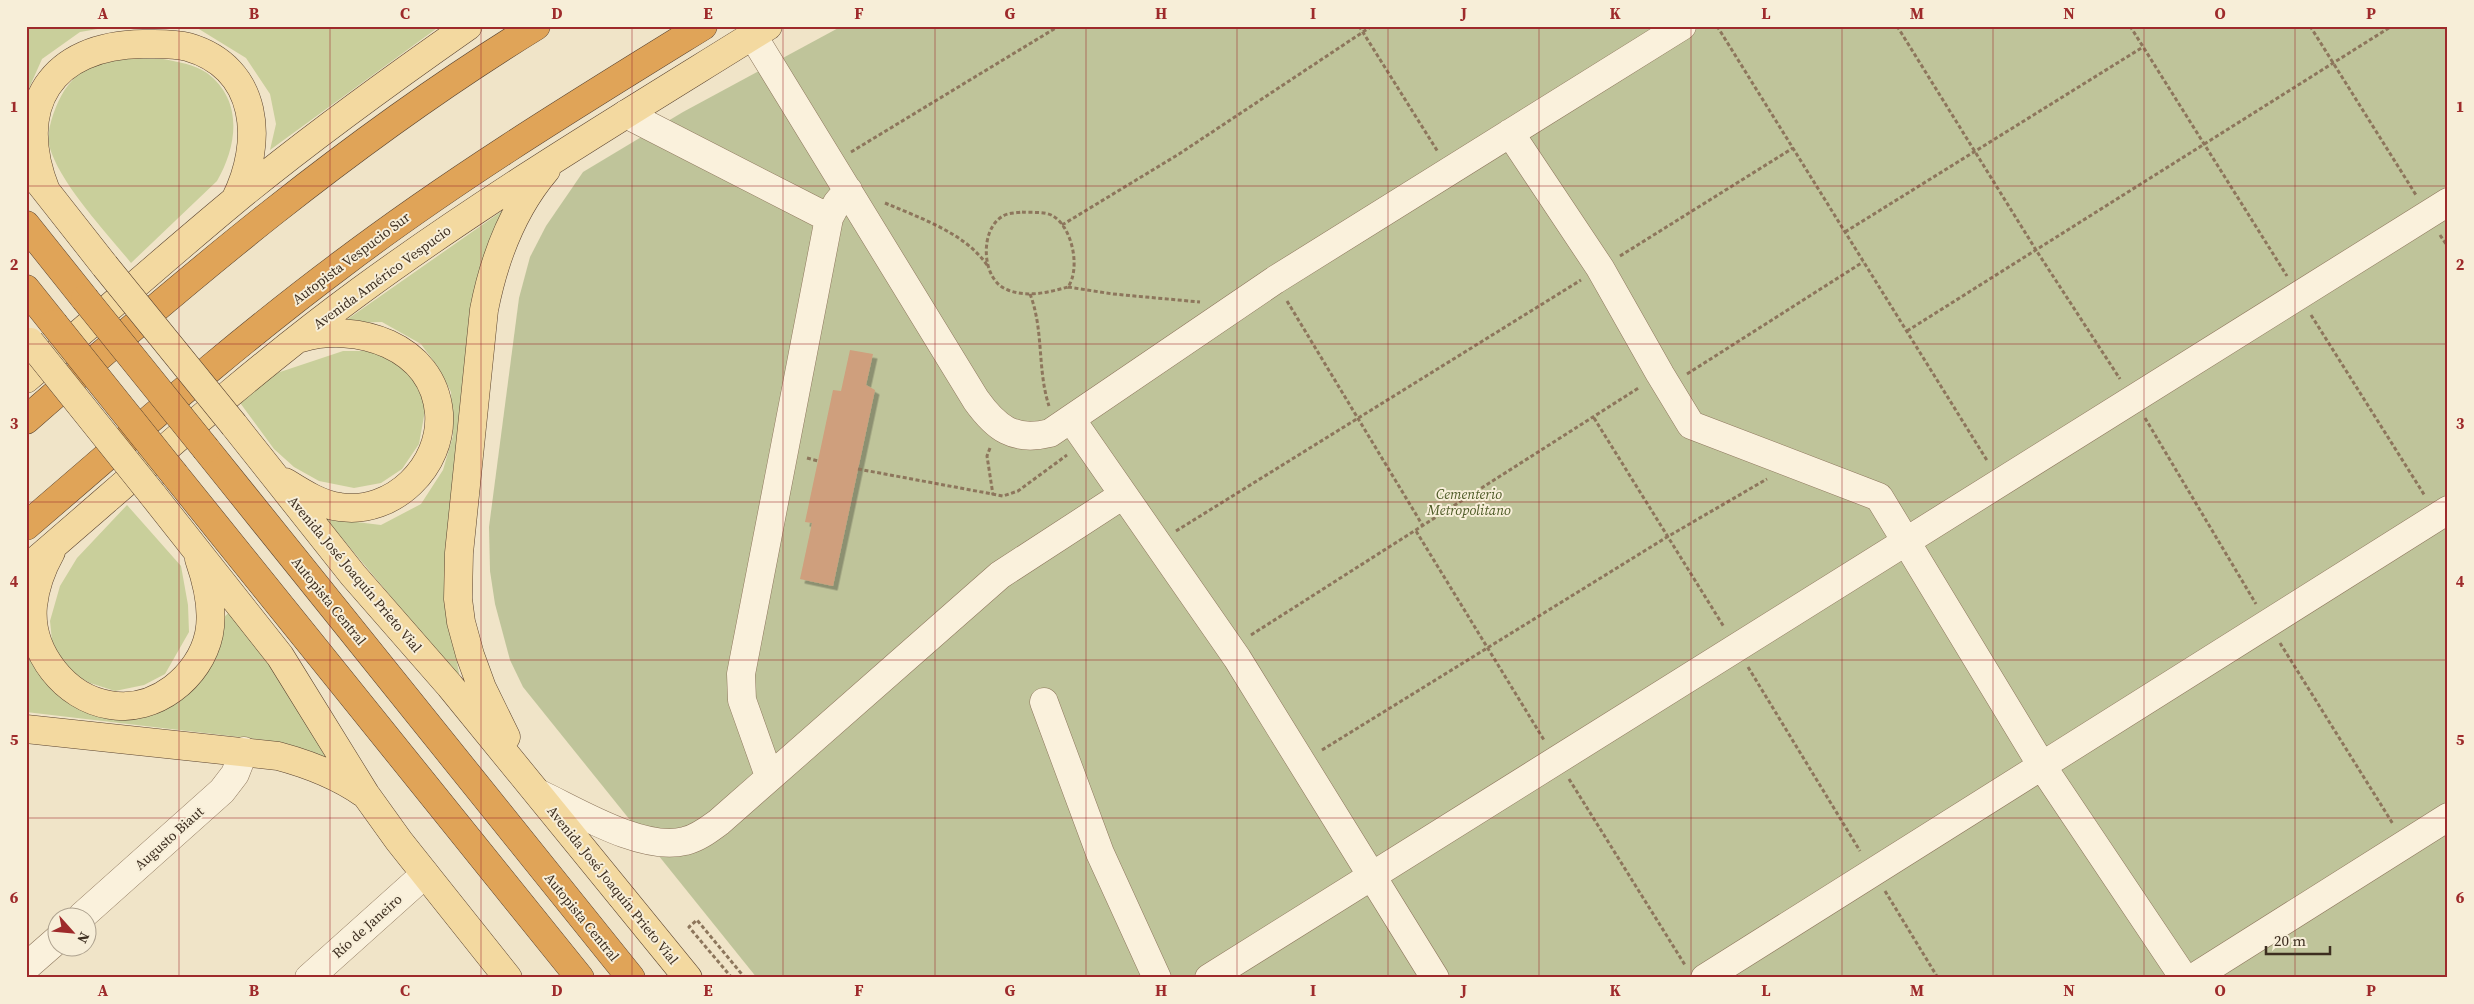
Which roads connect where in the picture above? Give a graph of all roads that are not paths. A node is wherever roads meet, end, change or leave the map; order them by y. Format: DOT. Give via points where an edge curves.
graph roads {
  1 [pos="468,26"];
  2 [pos="536,26"];
  3 [pos="703,26"];
  4 [pos="1682,26"];
  5 [pos="760,31"];
  6 [pos="626,114"];
  7 [pos="1510,134"];
  8 [pos="559,155"];
  9 [pos="26,166"];
  10 [pos="848,190"];
  11 [pos="46,191"];
  12 [pos="234,201"];
  13 [pos="2438,208"];
  14 [pos="829,218"];
  15 [pos="26,225"];
  16 [pos="26,289"];
  17 [pos="297,339"];
  18 [pos="28,340"];
  19 [pos="26,379"];
  20 [pos="1065,417"];
  21 [pos="26,420"];
  22 [pos="273,474"];
  23 [pos="1123,495"];
  24 [pos="2448,510"];
  25 [pos="26,526"];
  26 [pos="189,540"];
  27 [pos="1906,540"];
  28 [pos="54,546"];
  29 [pos="26,569"];
  30 [pos="1044,702"];
  31 [pos="26,728"];
  32 [pos="244,751"];
  33 [pos="2042,766"];
  34 [pos="769,776"];
  35 [pos="540,794"];
  36 [pos="366,796"];
  37 [pos="2444,828"];
  38 [pos="425,874"];
  39 [pos="1370,876"];
  40 [pos="93,906"];
  41 [pos="48,948"];
  42 [pos="26,967"];
  43 [pos="309,978"];
  44 [pos="508,978"];
  45 [pos="580,978"];
  46 [pos="631,978"];
  47 [pos="688,978"];
  48 [pos="1157,978"];
  49 [pos="1209,978"];
  50 [pos="1435,978"];
  51 [pos="1705,978"];
  52 [pos="2184,978"];
  53 [pos="2193,978"];
  1 -- 12 [label="main road" via="353,108"];
  2 -- 21 [label="highway" via="446,85 306,186"];
  3 -- 25 [label="highway, Autopista Vespucio Sur" via="478,166 342,264 209,369"];
  4 -- 7 [label="street"];
  5 -- 6 [label="main road, Avenida Américo Vespucio"];
  5 -- 10 [label="street"];
  6 -- 8 [label="main road, Avenida Américo Vespucio"];
  6 -- 14 [label="street"];
  7 -- 20 [label="street" via="1275,280"];
  7 -- 27 [label="street" via="1600,268 1691,425 1879,497"];
  8 -- 17 [label="main road, Avenida Américo Vespucio" via="422,246"];
  8 -- 35 [label="main road" via="517,213 489,284 458,576 463,630 482,688"];
  9 -- 11 [label="main road, Avenida José Joaquín Prieto Vial"];
  10 -- 14 [label="street"];
  10 -- 20 [label="street" via="992,421 1010,432 1042,435 1050,433"];
  11 -- 12 [label="main road" via="35,158 35,121 43,94 56,74 67,63 95,50 124,44 162,44 188,47 214,59 232,75 245,94 252,139 247,173"];
  11 -- 22 [label="main road, Avenida José Joaquín Prieto Vial, bridge"];
  12 -- 19 [label="main road"];
  13 -- 27 [label="street"];
  14 -- 34 [label="street" via="741,674 742,700"];
  15 -- 46 [label="highway, Autopista Central, bridge"];
  16 -- 45 [label="highway, bridge"];
  17 -- 22 [label="main road" via="314,334 349,332 377,338 402,351 430,382 439,413 438,429 432,453 420,474 398,494 374,505 350,508 327,504"];
  17 -- 28 [label="main road, Avenida Américo Vespucio" via="177,437"];
  18 -- 26 [label="main road, bridge"];
  20 -- 23 [label="street"];
  22 -- 35 [label="main road, Avenida José Joaquín Prieto Vial" via="353,575"];
  23 -- 34 [label="street" via="1000,575"];
  23 -- 39 [label="street" via="1229,649"];
  24 -- 33 [label="street"];
  26 -- 28 [label="main road" via="208,592 210,623 205,646 192,669 169,692 155,700 126,706 98,702 72,690 43,654 37,639 33,607 37,585"];
  26 -- 36 [label="main road" via="280,656"];
  27 -- 33 [label="street"];
  27 -- 39 [label="street"];
  28 -- 29 [label="main road, Avenida Américo Vespucio"];
  30 -- 48 [label="street" via="1100,854"];
  31 -- 32 [label="main road"];
  32 -- 36 [label="main road" via="278,756 306,765 338,778"];
  32 -- 40 [label="street, Augusto Biaut" via="235,774 222,791"];
  33 -- 51 [label="street"];
  33 -- 52 [label="street"];
  34 -- 35 [label="street" via="704,833 673,843 627,835"];
  35 -- 47 [label="main road, Avenida José Joaquín Prieto Vial"];
  36 -- 38 [label="main road"];
  37 -- 53 [label="street" via="2406,844"];
  38 -- 43 [label="street, Río de Janeiro"];
  38 -- 44 [label="main road"];
  39 -- 49 [label="street"];
  39 -- 50 [label="street"];
  41 -- 42 [label="street"];
}
